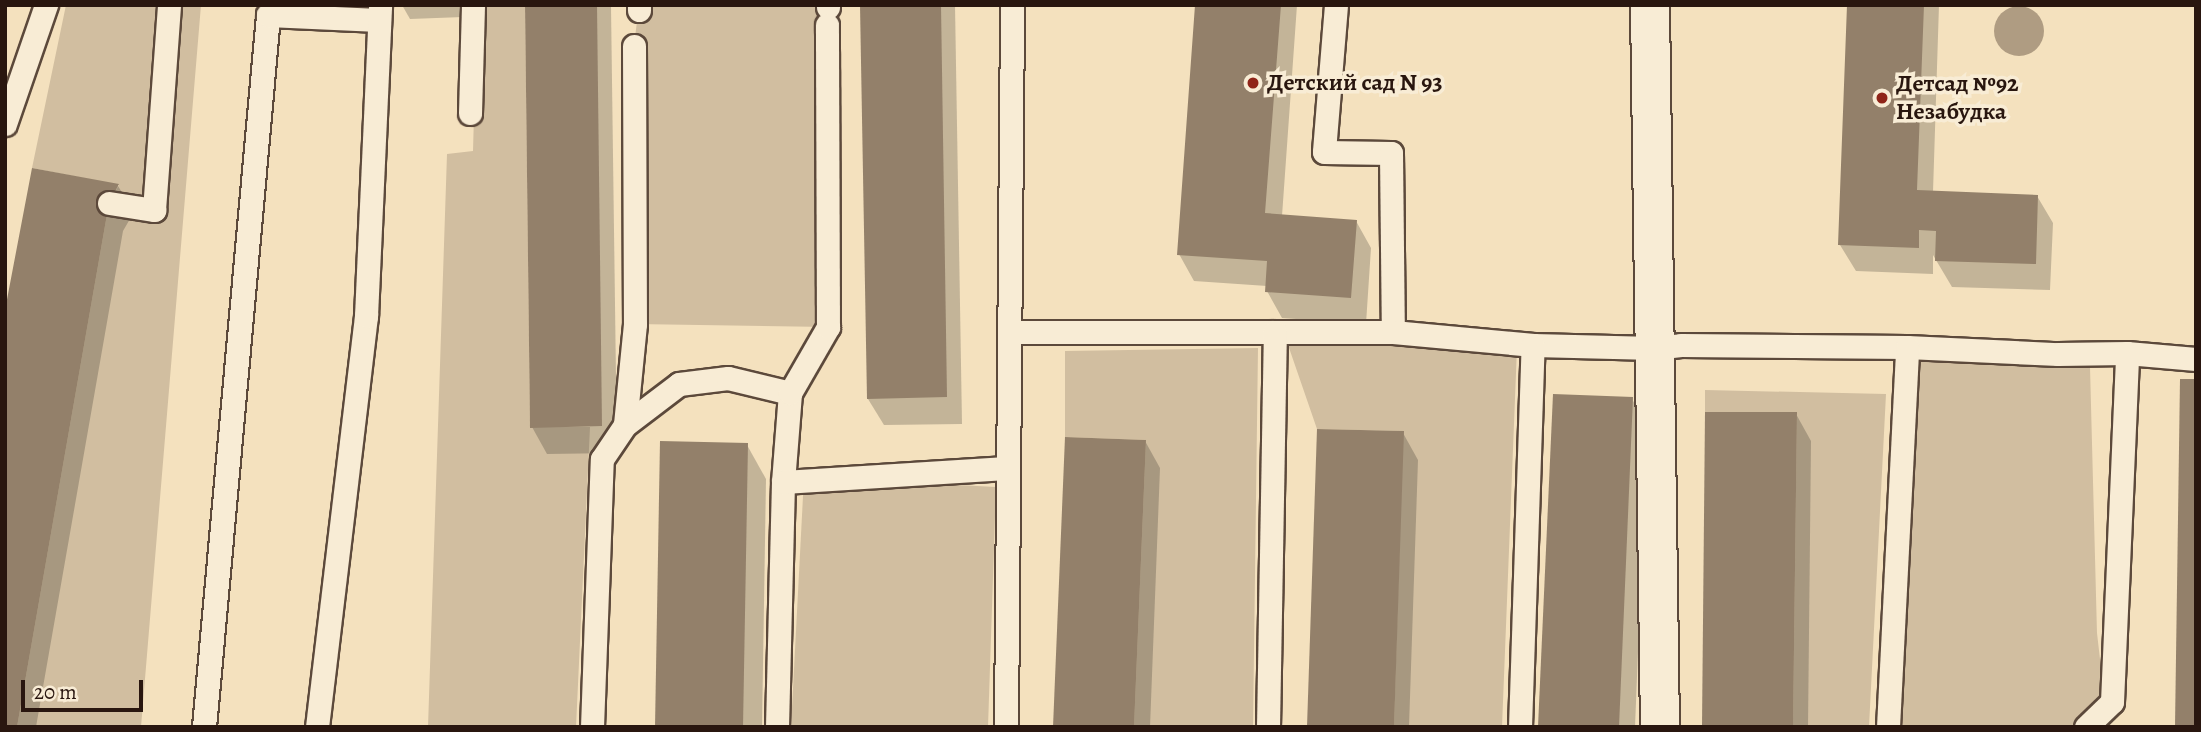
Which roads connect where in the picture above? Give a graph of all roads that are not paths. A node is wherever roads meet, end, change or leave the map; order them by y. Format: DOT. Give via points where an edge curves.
graph roads {
  1 [pos="46,5"];
  2 [pos="169,5"];
  3 [pos="473,5"];
  4 [pos="1012,5"];
  5 [pos="1336,5"];
  6 [pos="1650,5"];
  7 [pos="828,12"];
  8 [pos="379,13"];
  9 [pos="634,46"];
  10 [pos="470,113"];
  11 [pos="5,124"];
  12 [pos="108,203"];
  13 [pos="1009,332"];
  14 [pos="1275,332"];
  15 [pos="1393,332"];
  16 [pos="1533,345"];
  17 [pos="1907,346"];
  18 [pos="1654,348"];
  19 [pos="2127,354"];
  20 [pos="2196,359"];
  21 [pos="790,393"];
  22 [pos="625,425"];
  23 [pos="1007,468"];
  24 [pos="783,482"];
  25 [pos="205,727"];
  26 [pos="317,727"];
  27 [pos="592,727"];
  28 [pos="777,727"];
  29 [pos="1006,727"];
  30 [pos="1268,727"];
  31 [pos="1520,727"];
  32 [pos="1660,727"];
  33 [pos="1888,727"];
  34 [pos="2086,727"];
  1 -- 11 [label="lane"];
  2 -- 12 [label="lane" via="154,210"];
  3 -- 10 [label="lane"];
  4 -- 13 [label="lane"];
  5 -- 15 [label="lane" via="1324,152 1391,153"];
  6 -- 18 [label="street"];
  7 -- 21 [label="lane" via="828,327"];
  8 -- 25 [label="lane" via="268,15"];
  8 -- 26 [label="lane" via="366,316"];
  9 -- 22 [label="lane" via="635,324"];
  13 -- 14 [label="lane"];
  13 -- 23 [label="lane"];
  14 -- 15 [label="lane"];
  14 -- 30 [label="lane"];
  15 -- 16 [label="lane"];
  16 -- 18 [label="lane"];
  16 -- 31 [label="lane"];
  17 -- 18 [label="lane"];
  17 -- 19 [label="lane"];
  17 -- 33 [label="lane"];
  18 -- 32 [label="street"];
  19 -- 20 [label="lane"];
  19 -- 34 [label="lane" via="2112,702"];
  21 -- 22 [label="lane" via="728,378 679,384"];
  21 -- 24 [label="lane"];
  22 -- 27 [label="lane" via="602,459"];
  23 -- 24 [label="lane"];
  23 -- 29 [label="lane"];
  24 -- 28 [label="lane"];
}
